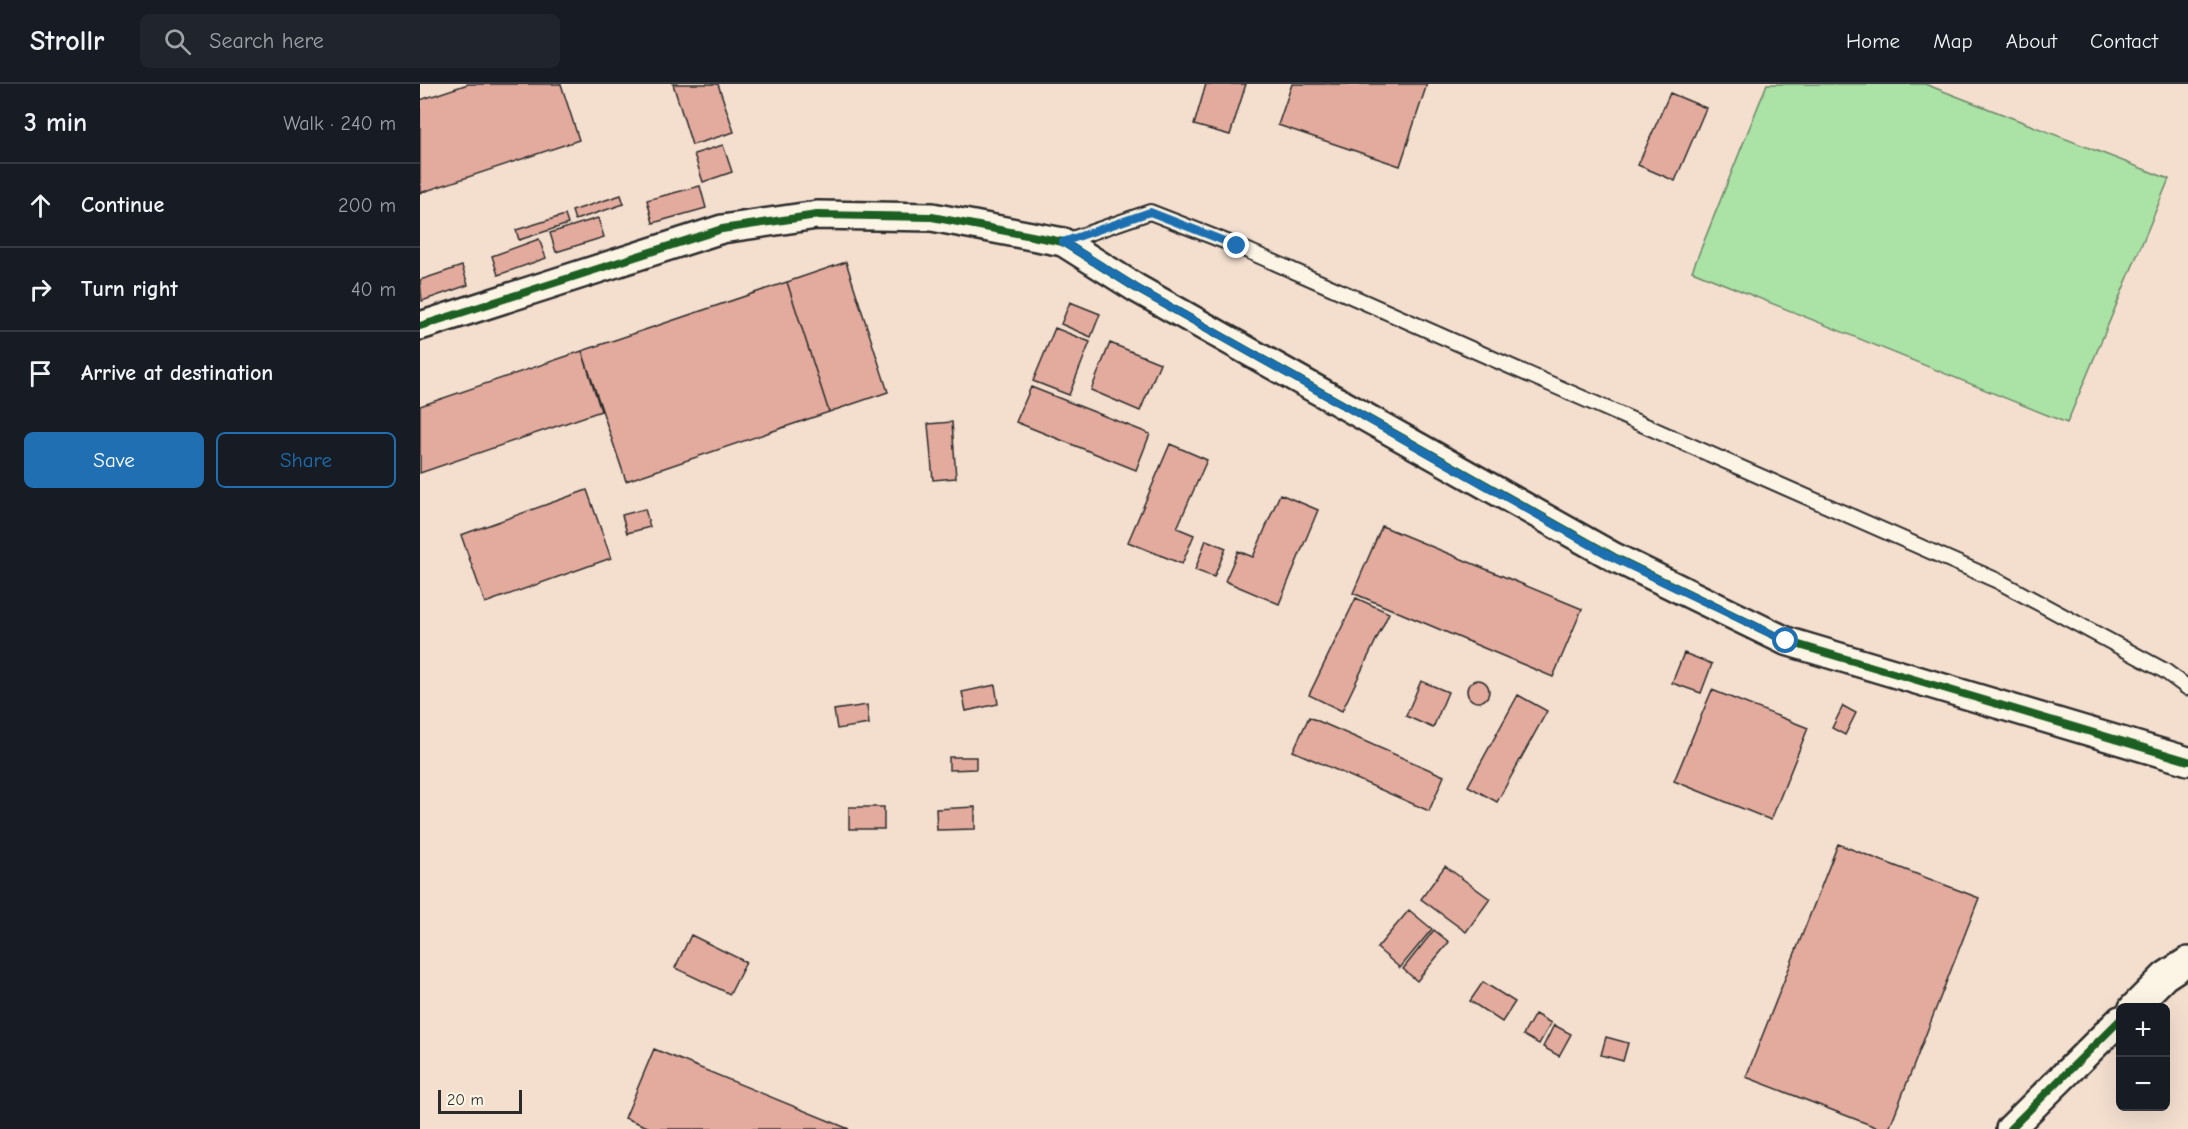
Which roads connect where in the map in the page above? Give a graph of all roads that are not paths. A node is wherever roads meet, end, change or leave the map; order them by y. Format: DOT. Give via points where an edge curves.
graph roads {
  1 [pos="1063,242"];
  2 [pos="420,326"];
  3 [pos="2188,688"];
  4 [pos="2188,761"];
  5 [pos="2188,961"];
  6 [pos="2138,1003"];
  7 [pos="2116,1025"];
  8 [pos="2010,1129"];
  1 -- 2 [label="street" via="932,217 817,215 722,229"];
  1 -- 3 [label="lane" via="1150,212 1237,246 1998,581 2165,671"];
  1 -- 4 [label="street" via="1136,288 1614,558 1786,641"];
  5 -- 6 [label="street" via="2165,976"];
  7 -- 8 [label="street"];
}
